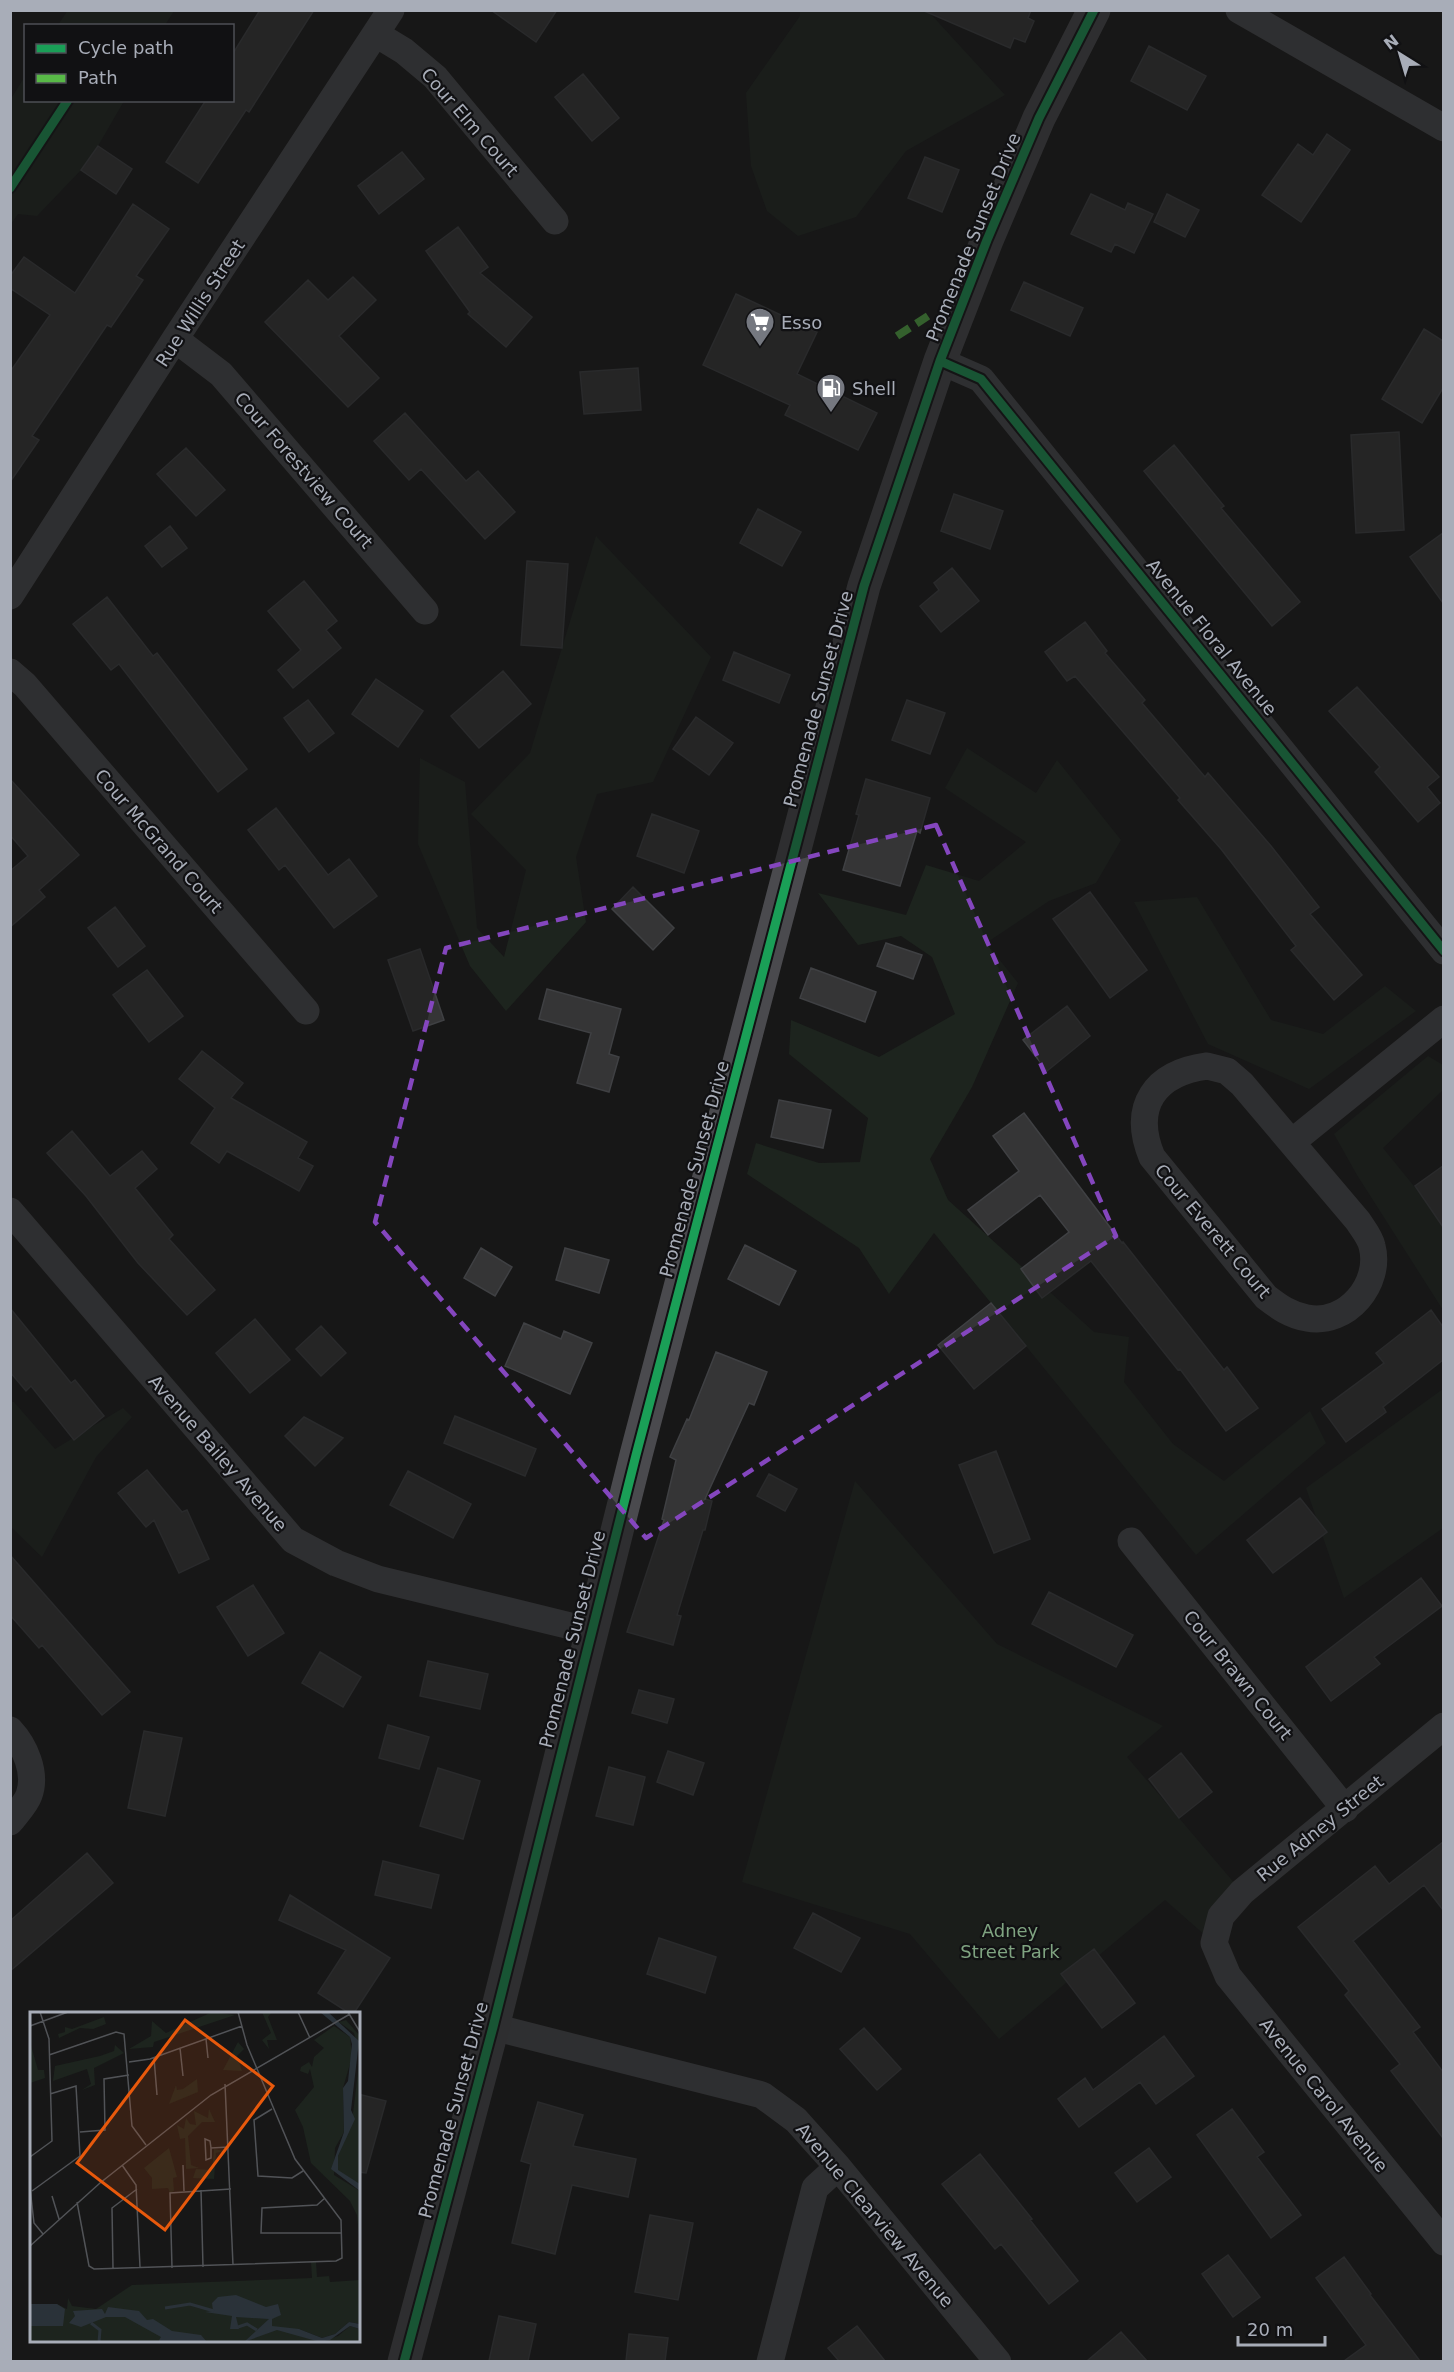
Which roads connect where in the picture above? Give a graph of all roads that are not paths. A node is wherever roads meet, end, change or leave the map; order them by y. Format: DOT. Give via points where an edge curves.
graph roads {
  1 [pos="391,10"];
  2 [pos="1094,10"];
  3 [pos="1239,10"];
  4 [pos="376,34"];
  5 [pos="1443,128"];
  6 [pos="555,221"];
  7 [pos="176,339"];
  8 [pos="940,362"];
  9 [pos="10,596"];
  10 [pos="425,611"];
  11 [pos="10,672"];
  12 [pos="1443,951"];
  13 [pos="306,1011"];
  14 [pos="1443,1019"];
  15 [pos="1292,1142"];
  16 [pos="10,1211"];
  17 [pos="1131,1540"];
  18 [pos="591,1631"];
  19 [pos="1443,1726"];
  20 [pos="10,1730"];
  21 [pos="1345,1809"];
  22 [pos="10,1822"];
  23 [pos="1214,1942"];
  24 [pos="493,2027"];
  25 [pos="838,2167"];
  26 [pos="1443,2241"];
  27 [pos="404,2361"];
  28 [pos="770,2361"];
  29 [pos="998,2361"];
  1 -- 4 [label="street, Rue Willis Street"];
  2 -- 8 [label="street, Promenade Sunset Drive" via="1039,118"];
  3 -- 5 [label="street"];
  4 -- 6 [label="street, Cour Elm Court" via="435,77"];
  4 -- 7 [label="street, Rue Willis Street"];
  7 -- 9 [label="street, Rue Willis Street"];
  7 -- 10 [label="street, Cour Forestview Court" via="221,374"];
  8 -- 12 [label="street, Avenue Floral Avenue" via="981,379"];
  8 -- 18 [label="street, Promenade Sunset Drive" via="864,586"];
  11 -- 13 [label="street, Cour McGrand Court"];
  14 -- 15 [label="street"];
  15 -- 15 [label="street, Cour Everett Court" via="1242,1084 1227,1071 1207,1066 1186,1069 1165,1079 1143,1116 1143,1137 1152,1157 1266,1297 1285,1311 1308,1319 1332,1317 1353,1305 1368,1288 1375,1267 1372,1244 1358,1221"];
  16 -- 18 [label="street, Avenue Bailey Avenue" via="293,1540 378,1579"];
  17 -- 21 [label="street, Cour Brawn Court"];
  18 -- 24 [label="street, Promenade Sunset Drive"];
  19 -- 21 [label="street, Rue Adney Street"];
  20 -- 22 [label="street" via="21,1742 31,1767 29,1795"];
  21 -- 23 [label="street, Rue Adney Street" via="1242,1892 1221,1916"];
  23 -- 26 [label="street, Avenue Carol Avenue" via="1227,1976"];
  24 -- 25 [label="street, Avenue Clearview Avenue" via="762,2095 796,2120"];
  24 -- 27 [label="street, Promenade Sunset Drive"];
  25 -- 28 [label="street" via="814,2188"];
  25 -- 29 [label="street, Avenue Clearview Avenue"];
}
